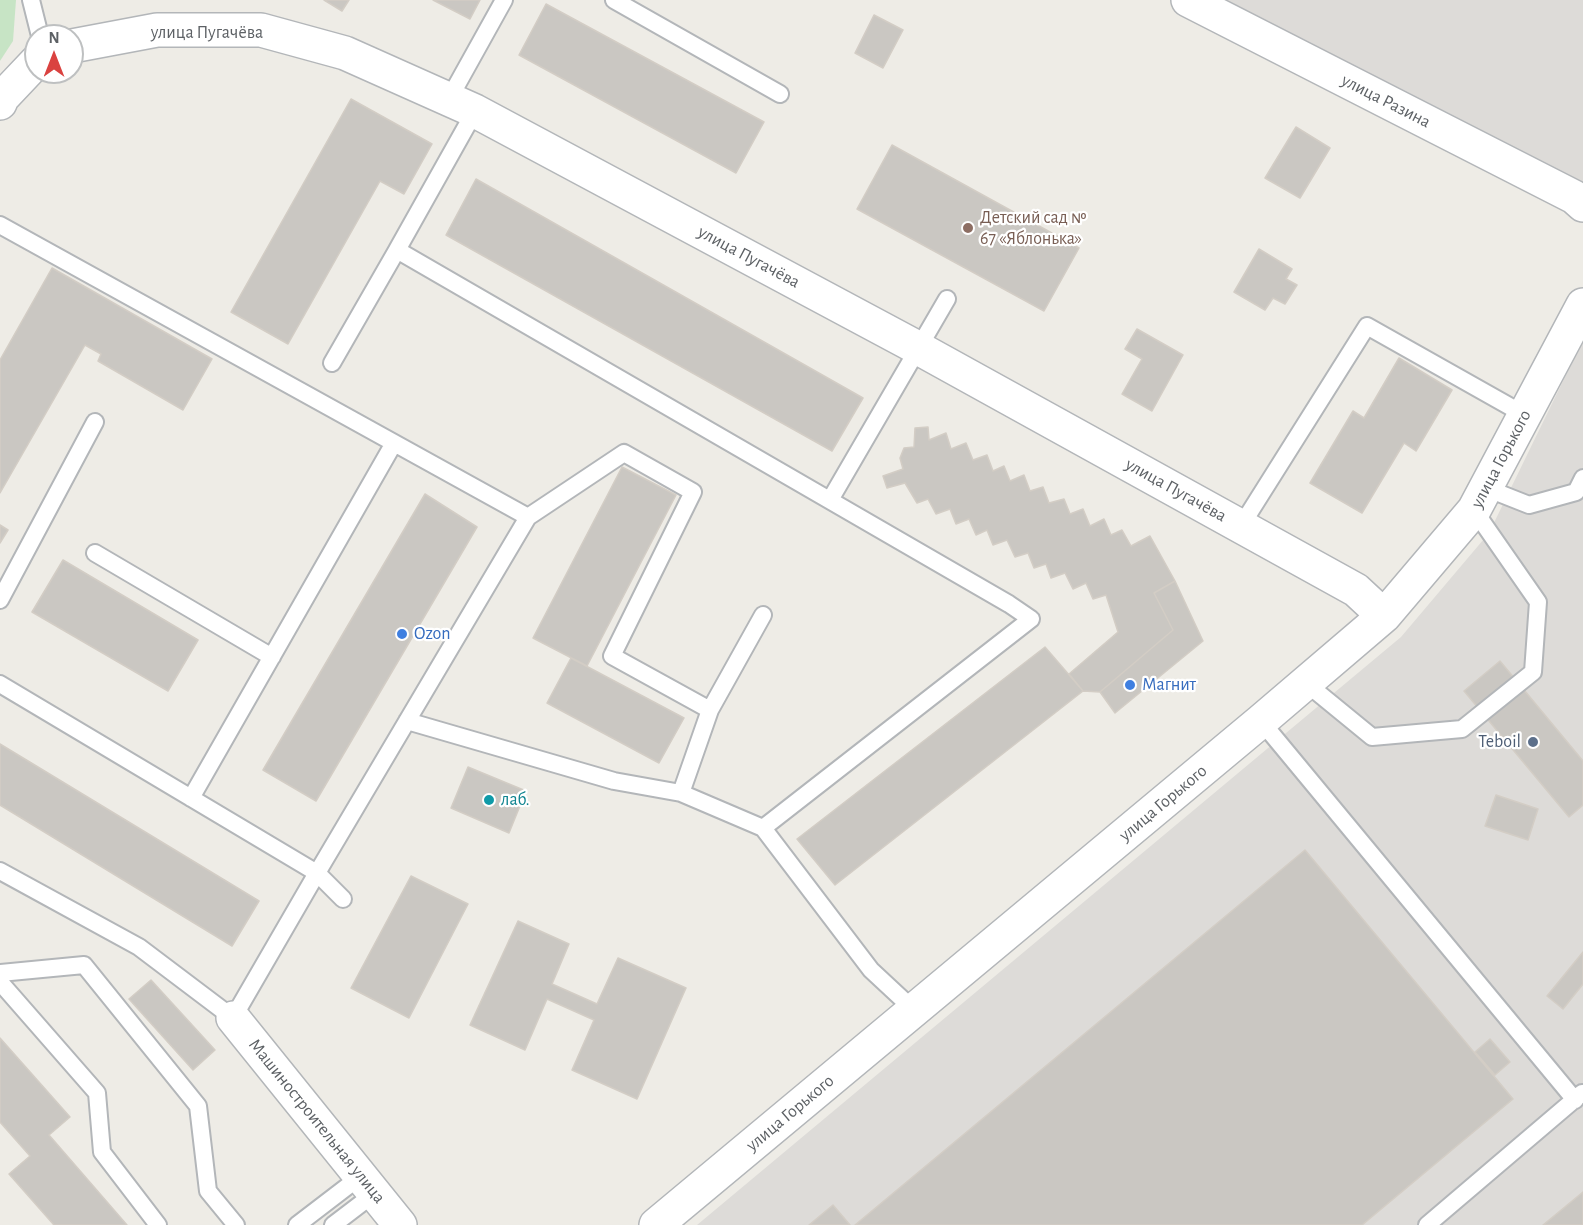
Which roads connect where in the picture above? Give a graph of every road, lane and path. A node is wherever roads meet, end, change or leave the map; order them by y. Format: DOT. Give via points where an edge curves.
graph roads {
  1 [pos="32,0"];
  2 [pos="504,0"];
  3 [pos="614,0"];
  4 [pos="1188,0"];
  5 [pos="37,24"];
  6 [pos="84,43"];
  7 [pos="24,75"];
  8 [pos="780,94"];
  9 [pos="0,103"];
  10 [pos="462,105"];
  11 [pos="1583,205"];
  12 [pos="0,225"];
  13 [pos="397,250"];
  14 [pos="947,298"];
  15 [pos="1583,305"];
  16 [pos="918,348"];
  17 [pos="332,363"];
  18 [pos="1525,415"];
  19 [pos="95,422"];
  20 [pos="394,443"];
  21 [pos="1583,478"];
  22 [pos="1480,499"];
  23 [pos="830,500"];
  24 [pos="528,517"];
  25 [pos="1241,526"];
  26 [pos="95,553"];
  27 [pos="0,600"];
  28 [pos="763,615"];
  29 [pos="1384,616"];
  30 [pos="272,657"];
  31 [pos="1306,683"];
  32 [pos="0,684"];
  33 [pos="710,710"];
  34 [pos="406,721"];
  35 [pos="1261,721"];
  36 [pos="681,793"];
  37 [pos="191,798"];
  38 [pos="763,828"];
  39 [pos="0,871"];
  40 [pos="317,873"];
  41 [pos="343,899"];
  42 [pos="0,973"];
  43 [pos="0,982"];
  44 [pos="914,1010"];
  45 [pos="233,1018"];
  46 [pos="1579,1096"];
  47 [pos="368,1184"];
  48 [pos="159,1225"];
  49 [pos="236,1225"];
  50 [pos="297,1225"];
  51 [pos="333,1225"];
  52 [pos="400,1225"];
  53 [pos="656,1225"];
  54 [pos="1427,1225"];
  1 -- 5 [label="lane"];
  2 -- 10 [label="lane"];
  3 -- 8 [label="lane"];
  4 -- 11 [label="street, улица Разина"];
  6 -- 10 [label="street, улица Пугачёва" via="157,30 261,30 345,53"];
  7 -- 9 [label="street"];
  10 -- 13 [label="lane"];
  10 -- 16 [label="street, улица Пугачёва"];
  12 -- 20 [label="lane"];
  13 -- 17 [label="lane"];
  13 -- 23 [label="lane"];
  14 -- 16 [label="lane"];
  15 -- 18 [label="street, улица Горького"];
  16 -- 23 [label="lane"];
  16 -- 25 [label="street, улица Пугачёва"];
  18 -- 22 [label="street, улица Горького"];
  18 -- 25 [label="lane" via="1367,326"];
  19 -- 27 [label="lane"];
  20 -- 24 [label="lane"];
  20 -- 30 [label="lane"];
  21 -- 22 [label="lane" via="1576,492 1529,505"];
  22 -- 29 [label="street, улица Горького"];
  22 -- 31 [label="lane" via="1538,602 1533,672 1462,729 1372,737"];
  23 -- 38 [label="lane" via="1031,619"];
  24 -- 33 [label="lane" via="624,453 693,492 612,656"];
  24 -- 34 [label="lane"];
  25 -- 29 [label="street, улица Пугачёва" via="1356,590"];
  26 -- 30 [label="lane"];
  28 -- 33 [label="lane"];
  29 -- 31 [label="street, улица Горького"];
  30 -- 37 [label="lane"];
  31 -- 35 [label="street, улица Горького"];
  32 -- 37 [label="lane"];
  33 -- 36 [label="lane"];
  34 -- 36 [label="lane" via="614,781"];
  34 -- 40 [label="lane"];
  35 -- 44 [label="street, улица Горького"];
  35 -- 46 [label="lane"];
  36 -- 38 [label="lane"];
  37 -- 40 [label="lane"];
  38 -- 44 [label="lane" via="871,970"];
  39 -- 45 [label="lane" via="139,947"];
  40 -- 41 [label="lane"];
  40 -- 45 [label="lane"];
  42 -- 49 [label="lane" via="84,965 198,1106 208,1191"];
  43 -- 48 [label="lane" via="97,1094 102,1152"];
  44 -- 53 [label="street, улица Горького"];
  45 -- 47 [label="street, Машиностроительная улица"];
  46 -- 54 [label="lane"];
  47 -- 50 [label="lane"];
  47 -- 51 [label="lane"];
  47 -- 52 [label="street, Машиностроительная улица"];
}
